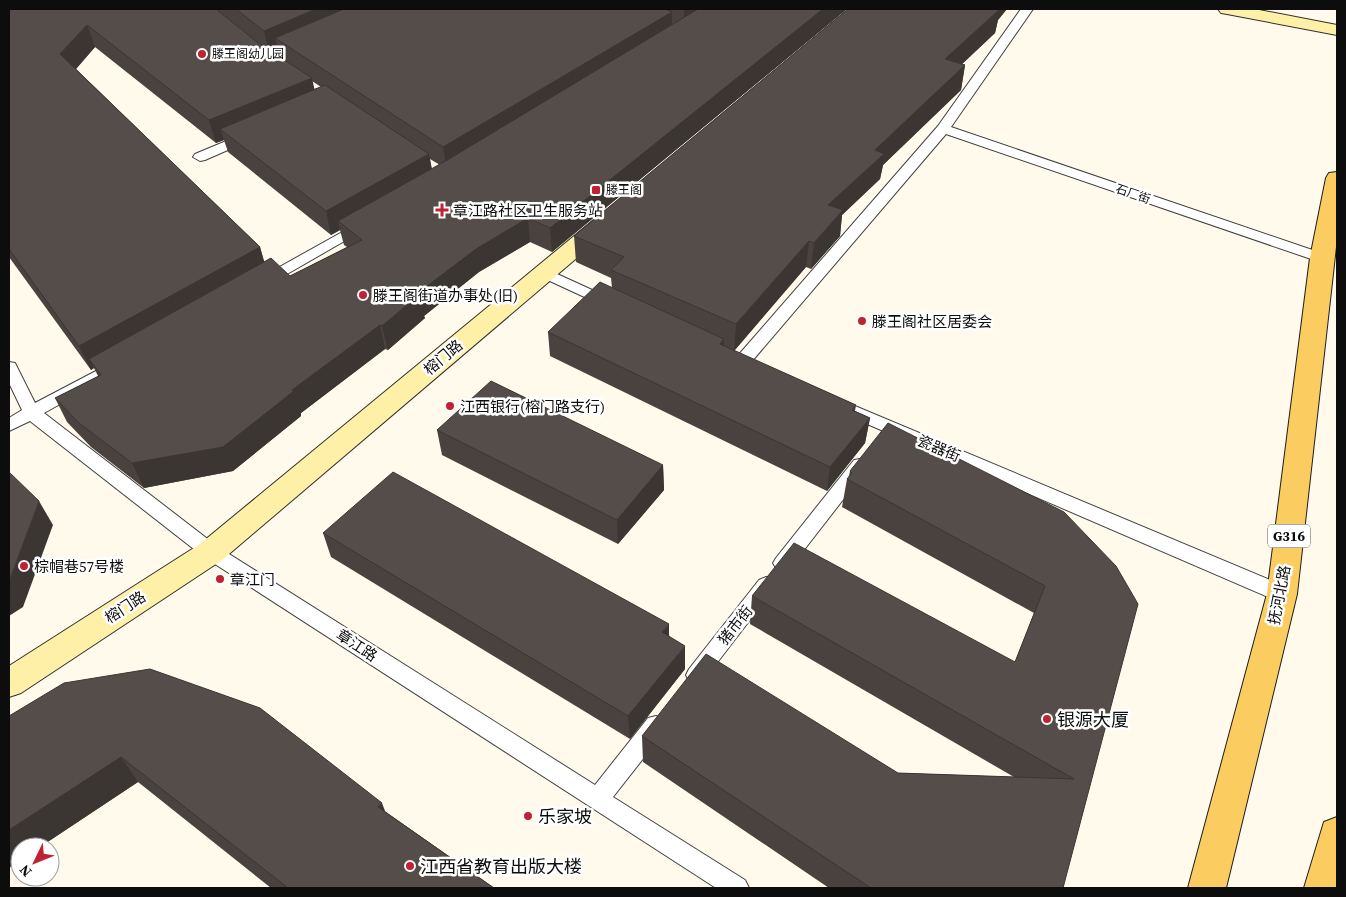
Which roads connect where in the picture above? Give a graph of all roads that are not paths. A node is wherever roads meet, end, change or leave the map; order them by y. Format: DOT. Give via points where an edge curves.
graph roads {
  1 [pos="1027,9"];
  2 [pos="1227,9"];
  3 [pos="1337,30"];
  4 [pos="943,129"];
  5 [pos="261,131"];
  6 [pos="200,157"];
  7 [pos="1337,178"];
  8 [pos="619,210"];
  9 [pos="378,217"];
  10 [pos="1322,258"];
  11 [pos="544,273"];
  12 [pos="252,288"];
  13 [pos="624,310"];
  14 [pos="133,355"];
  15 [pos="723,355"];
  16 [pos="741,363"];
  17 [pos="9,367"];
  18 [pos="759,370"];
  19 [pos="828,400"];
  20 [pos="32,413"];
  21 [pos="9,425"];
  22 [pos="880,439"];
  23 [pos="211,552"];
  24 [pos="1282,594"];
  25 [pos="9,683"];
  26 [pos="686,687"];
  27 [pos="668,709"];
  28 [pos="598,799"];
  29 [pos="1337,834"];
  30 [pos="737,888"];
  31 [pos="1207,888"];
  32 [pos="1322,888"];
  1 -- 4 [label="lane"];
  2 -- 3 [label="street"];
  4 -- 10 [label="lane, 石厂街"];
  4 -- 16 [label="lane"];
  5 -- 6 [label="lane"];
  7 -- 10 [label="main road, 抚河北路 / G316"];
  8 -- 11 [label="street, 榕门路"];
  9 -- 12 [label="lane"];
  10 -- 24 [label="main road, 抚河北路 / G316"];
  11 -- 13 [label="lane"];
  11 -- 23 [label="street, 榕门路"];
  14 -- 20 [label="lane"];
  15 -- 16 [label="lane"];
  16 -- 18 [label="lane"];
  17 -- 20 [label="lane, 章江路"];
  19 -- 22 [label="lane, 瓷器街"];
  20 -- 21 [label="lane"];
  20 -- 23 [label="lane, 章江路"];
  22 -- 24 [label="lane, 瓷器街"];
  22 -- 26 [label="lane, 猪市街"];
  23 -- 25 [label="street, 榕门路"];
  23 -- 28 [label="lane, 章江路"];
  24 -- 31 [label="main road, 抚河北路 / G316"];
  27 -- 28 [label="lane"];
  28 -- 30 [label="lane, 章江路"];
  29 -- 32 [label="main road"];
}
